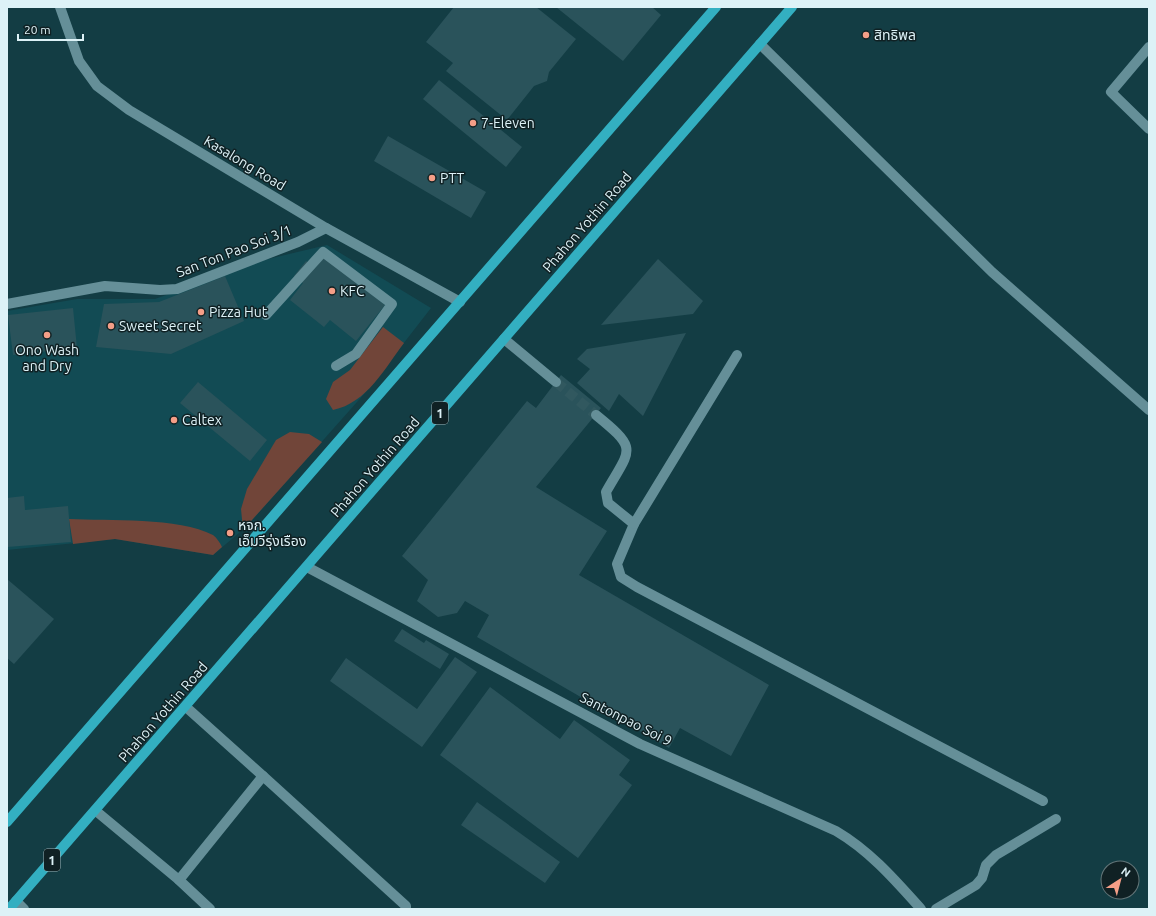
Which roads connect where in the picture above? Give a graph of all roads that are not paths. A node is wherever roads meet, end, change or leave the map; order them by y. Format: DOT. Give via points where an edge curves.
graph roads {
  1 [pos="60,7"];
  2 [pos="716,7"];
  3 [pos="792,7"];
  4 [pos="760,44"];
  5 [pos="1149,46"];
  6 [pos="1149,129"];
  7 [pos="326,228"];
  8 [pos="460,302"];
  9 [pos="7,304"];
  10 [pos="266,315"];
  11 [pos="504,339"];
  12 [pos="738,355"];
  13 [pos="336,366"];
  14 [pos="556,382"];
  15 [pos="1149,410"];
  16 [pos="596,415"];
  17 [pos="634,524"];
  18 [pos="307,567"];
  19 [pos="186,707"];
  20 [pos="263,776"];
  21 [pos="1043,800"];
  22 [pos="96,811"];
  23 [pos="1056,819"];
  24 [pos="7,822"];
  25 [pos="179,880"];
  26 [pos="12,899"];
  27 [pos="9,909"];
  28 [pos="24,909"];
  29 [pos="210,909"];
  30 [pos="406,909"];
  31 [pos="921,909"];
  32 [pos="936,909"];
  1 -- 7 [label="street, Kasalong Road" via="79,61 97,86 129,110"];
  2 -- 8 [label="main road"];
  3 -- 4 [label="main road, Phahon Yothin Road / 1"];
  4 -- 11 [label="main road, Phahon Yothin Road / 1"];
  4 -- 15 [label="street" via="992,272"];
  5 -- 6 [label="street" via="1111,92"];
  7 -- 8 [label="street, Kasalong Road"];
  7 -- 9 [label="street, San Ton Pao Soi 3/1" via="298,242 177,289 104,286"];
  8 -- 24 [label="main road"];
  10 -- 13 [label="street" via="323,252 392,304 356,354"];
  11 -- 14 [label="street"];
  11 -- 18 [label="main road, Phahon Yothin Road / 1"];
  12 -- 17 [label="street"];
  16 -- 17 [label="street" via="625,441 628,454 606,492 608,503"];
  17 -- 21 [label="street" via="617,564 621,577"];
  18 -- 19 [label="main road, Phahon Yothin Road / 1"];
  18 -- 31 [label="street, Santonpao Soi 9" via="640,744 856,842"];
  19 -- 20 [label="street"];
  19 -- 22 [label="main road, Phahon Yothin Road / 1"];
  20 -- 25 [label="street"];
  20 -- 30 [label="street" via="406,906"];
  22 -- 25 [label="street"];
  22 -- 26 [label="main road, Phahon Yothin Road / 1"];
  23 -- 32 [label="street" via="996,855 986,865 982,878 976,885"];
  25 -- 29 [label="street"];
  26 -- 27 [label="main road, Phahon Yothin Road / 1"];
  26 -- 28 [label="street"];
}
